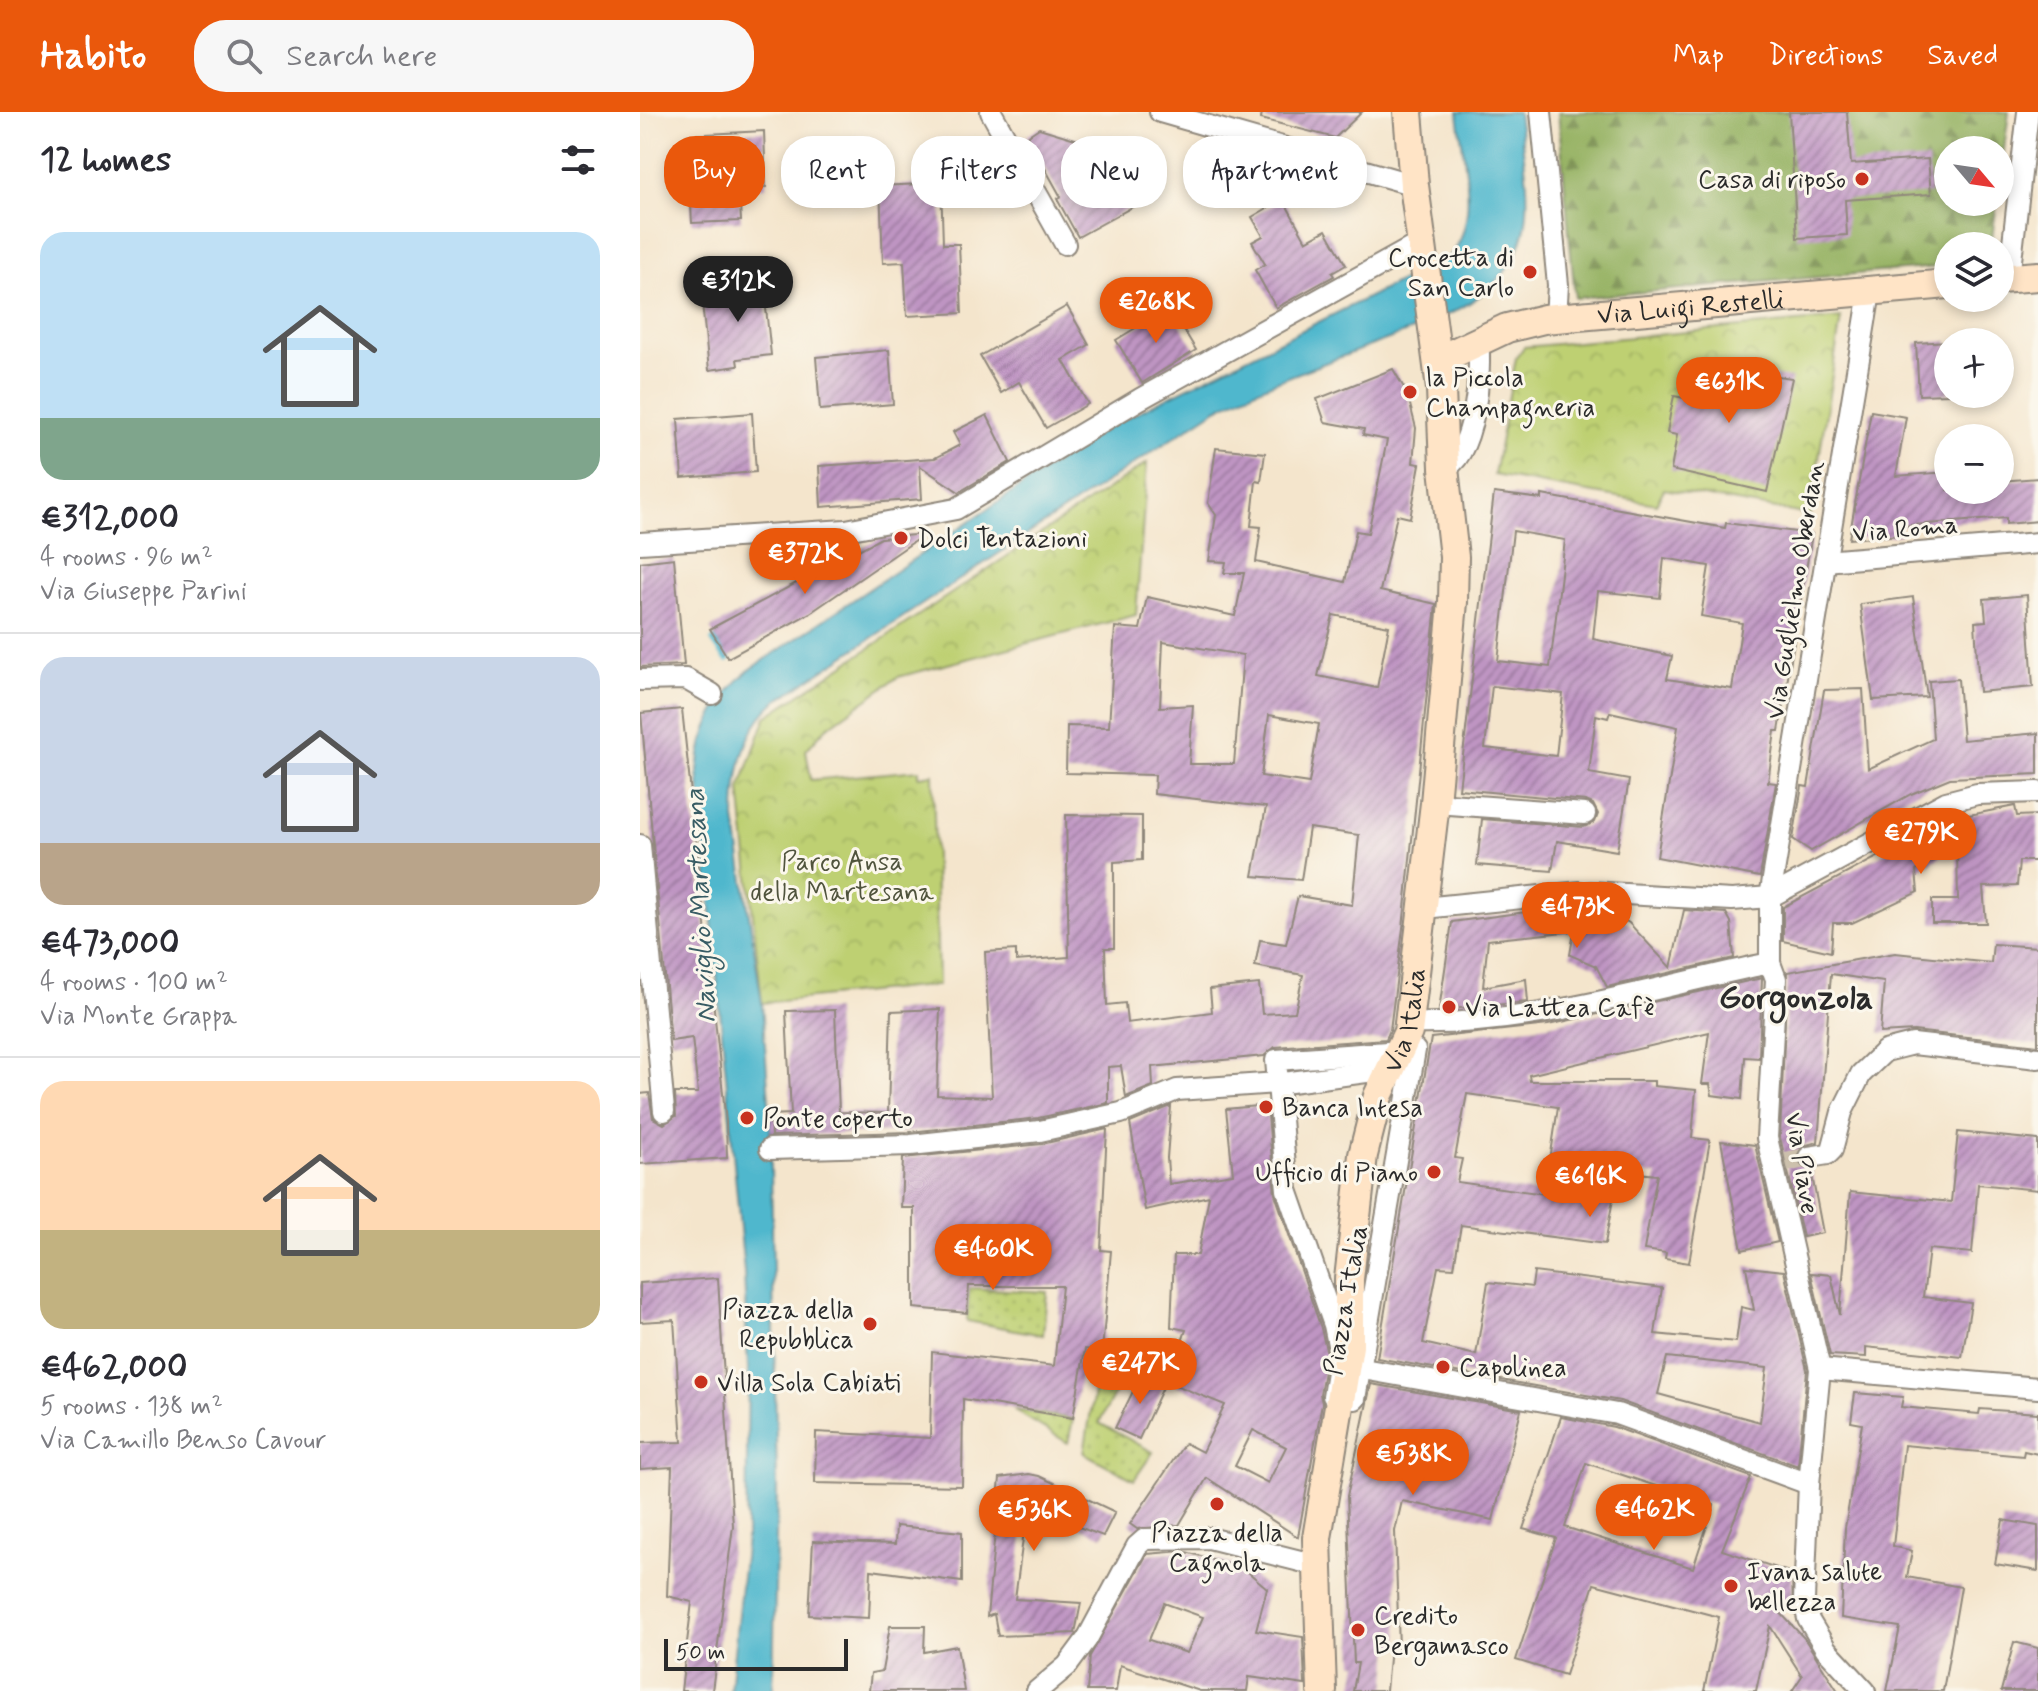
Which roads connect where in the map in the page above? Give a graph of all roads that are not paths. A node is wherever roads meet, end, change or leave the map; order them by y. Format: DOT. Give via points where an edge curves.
graph roads {
  1 [pos="991,112"];
  2 [pos="1160,112"];
  3 [pos="1408,112"];
  4 [pos="1541,112"];
  5 [pos="2028,112"];
  6 [pos="1414,185"];
  7 [pos="2012,232"];
  8 [pos="1065,244"];
  9 [pos="1424,256"];
  10 [pos="2038,276"];
  11 [pos="2014,277"];
  12 [pos="1934,285"];
  13 [pos="1870,292"];
  14 [pos="1556,318"];
  15 [pos="1478,341"];
  16 [pos="1439,360"];
  17 [pos="1444,468"];
  18 [pos="640,543"];
  19 [pos="2038,543"];
  20 [pos="1825,561"];
  21 [pos="640,680"];
  22 [pos="712,694"];
  23 [pos="2038,792"];
  24 [pos="1435,803"];
  25 [pos="1585,814"];
  26 [pos="640,845"];
  27 [pos="1770,897"];
  28 [pos="1424,908"];
  29 [pos="1770,963"];
  30 [pos="1409,1023"];
  31 [pos="2038,1058"];
  32 [pos="1394,1060"];
  33 [pos="1278,1083"];
  34 [pos="664,1111"];
  35 [pos="770,1149"];
  36 [pos="1809,1157"];
  37 [pos="1353,1367"];
  38 [pos="1820,1369"];
  39 [pos="2038,1388"];
  40 [pos="1340,1397"];
  41 [pos="1809,1484"];
  42 [pos="1316,1565"];
  43 [pos="1037,1691"];
  44 [pos="1322,1691"];
  45 [pos="1865,1691"];
  1 -- 8 [label="street"];
  2 -- 6 [label="street"];
  3 -- 6 [label="street, Via Italia"];
  4 -- 14 [label="street" via="1558,285"];
  5 -- 7 [label="street"];
  6 -- 9 [label="street, Via Italia"];
  9 -- 16 [label="street, Via Italia"];
  9 -- 18 [label="street" via="1140,399 956,509 846,530"];
  10 -- 11 [label="street"];
  12 -- 13 [label="street, Via Luigi Restelli"];
  13 -- 14 [label="street, Via Luigi Restelli"];
  13 -- 20 [label="street, Via Guglielmo Oberdan"];
  14 -- 15 [label="street, Via Luigi Restelli" via="1521,323"];
  15 -- 16 [label="street, Via Luigi Restelli"];
  15 -- 17 [label="street" via="1481,365 1465,440 1458,460"];
  16 -- 17 [label="street, Via Italia"];
  17 -- 24 [label="street, Via Italia" via="1454,582"];
  19 -- 20 [label="street, Via Roma"];
  20 -- 27 [label="street, Via Guglielmo Oberdan"];
  21 -- 22 [label="street" via="686,679"];
  23 -- 27 [label="street" via="1977,794 1946,802"];
  24 -- 25 [label="street"];
  24 -- 28 [label="street, Via Italia"];
  26 -- 34 [label="street"];
  27 -- 28 [label="street" via="1732,900 1585,892"];
  27 -- 29 [label="street, Via Guglielmo Oberdan"];
  28 -- 30 [label="street, Via Italia"];
  29 -- 30 [label="street" via="1558,1009 1453,1024"];
  29 -- 38 [label="street, Via Piave" via="1776,979 1766,1121"];
  30 -- 32 [label="street, Via Italia"];
  31 -- 36 [label="street" via="1913,1044 1885,1051 1861,1074 1842,1112 1832,1150"];
  32 -- 33 [label="street"];
  32 -- 37 [label="street, Via Italia" via="1374,1108 1363,1155 1349,1270"];
  33 -- 35 [label="street" via="1177,1090 1121,1113 1040,1131 918,1145"];
  33 -- 40 [label="street, Piazza Italia" via="1287,1190 1334,1325 1340,1354 1333,1396"];
  37 -- 40 [label="street, Via Italia"];
  37 -- 41 [label="street" via="1617,1414"];
  38 -- 39 [label="street"];
  38 -- 41 [label="street, Via Piave"];
  40 -- 42 [label="street, Via Italia"];
  41 -- 45 [label="street, Via Piave" via="1804,1600 1808,1619 1826,1649"];
  42 -- 43 [label="street" via="1209,1538 1149,1539 1137,1546 1073,1658"];
  42 -- 44 [label="street, Via Italia"];
}
